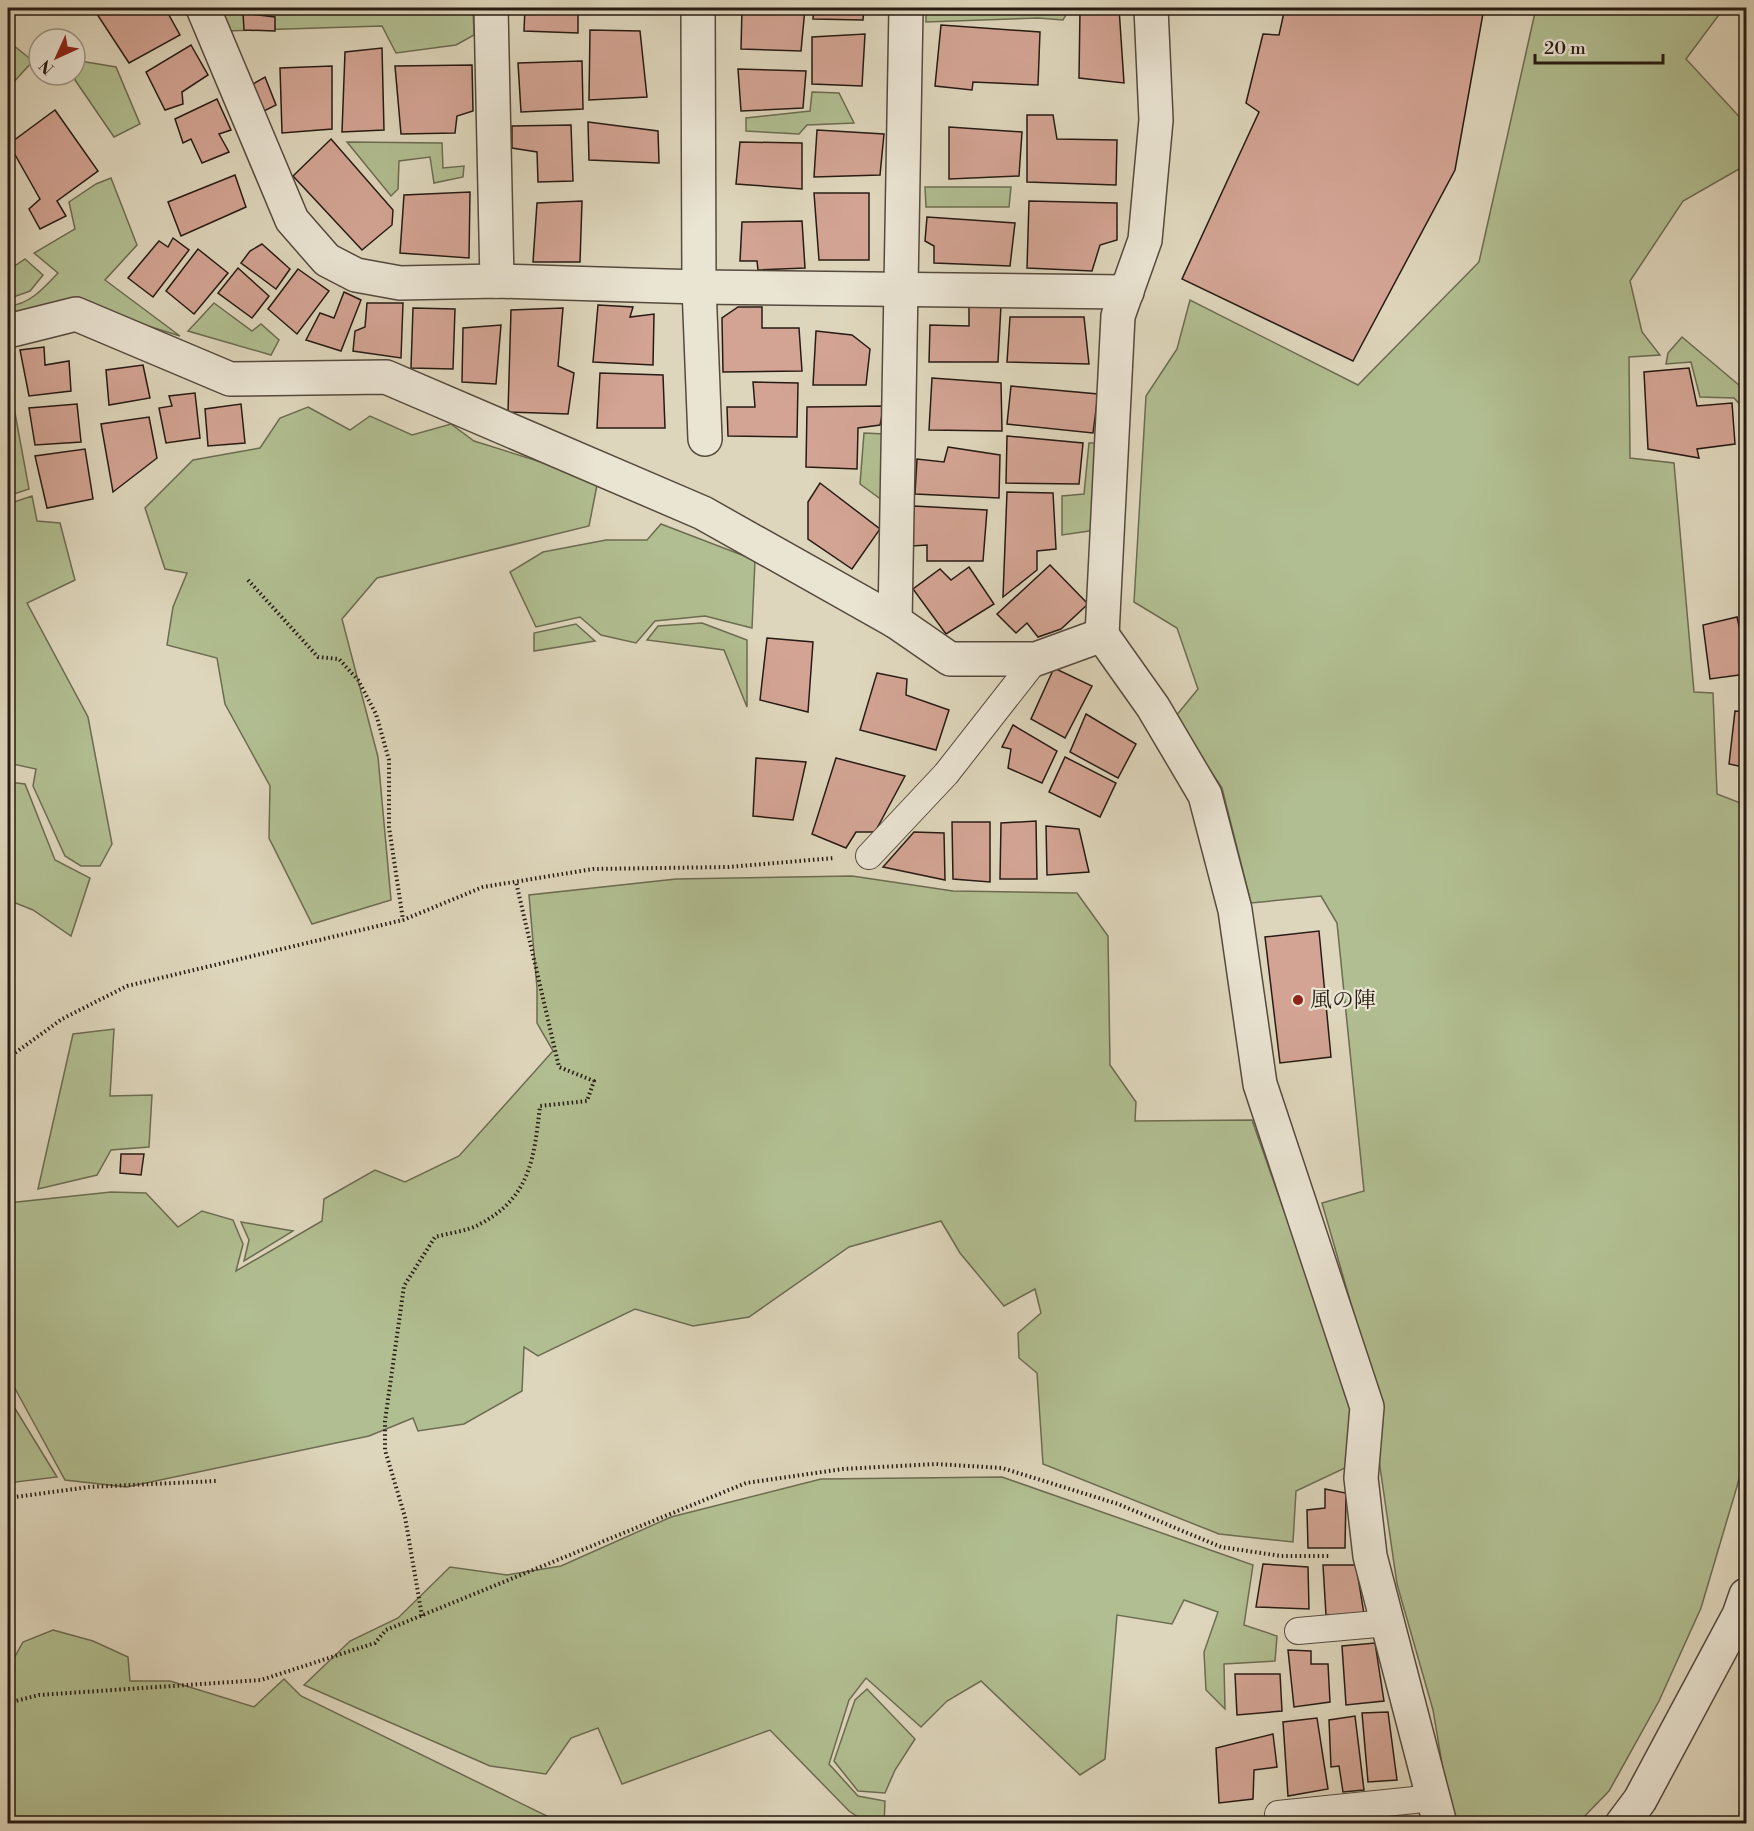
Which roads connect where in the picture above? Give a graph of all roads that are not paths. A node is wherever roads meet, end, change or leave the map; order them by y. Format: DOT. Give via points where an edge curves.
graph roads {
  1 [pos="203,8"];
  2 [pos="491,8"];
  3 [pos="698,8"];
  4 [pos="906,8"];
  5 [pos="1152,8"];
  6 [pos="497,281"];
  7 [pos="699,287"];
  8 [pos="899,289"];
  9 [pos="1127,292"];
  10 [pos="8,331"];
  11 [pos="705,439"];
  12 [pos="895,621"];
  13 [pos="1102,635"];
  14 [pos="1036,658"];
  15 [pos="869,856"];
  16 [pos="1746,1595"];
  17 [pos="1388,1623"];
  18 [pos="1298,1631"];
  19 [pos="1437,1811"];
  20 [pos="1278,1814"];
  21 [pos="1622,1824"];
  1 -- 6 [label="street" via="292,220 327,260 356,275 400,283"];
  2 -- 6 [label="street"];
  3 -- 7 [label="street"];
  4 -- 8 [label="street"];
  5 -- 9 [label="street" via="1156,120 1145,240"];
  6 -- 7 [label="street"];
  7 -- 8 [label="street"];
  7 -- 11 [label="street"];
  8 -- 9 [label="street"];
  8 -- 12 [label="street"];
  9 -- 13 [label="street" via="1118,316"];
  10 -- 12 [label="street" via="76,314 230,379 386,377 703,513"];
  12 -- 14 [label="street" via="950,659"];
  13 -- 14 [label="street"];
  13 -- 17 [label="street" via="1153,707 1205,795 1235,910 1260,1083 1367,1407 1361,1478 1370,1556"];
  14 -- 15 [label="lane" via="946,774"];
  16 -- 21 [label="street" via="1739,1616 1641,1800"];
  17 -- 18 [label="lane"];
  17 -- 19 [label="street"];
  19 -- 20 [label="lane"];
}
